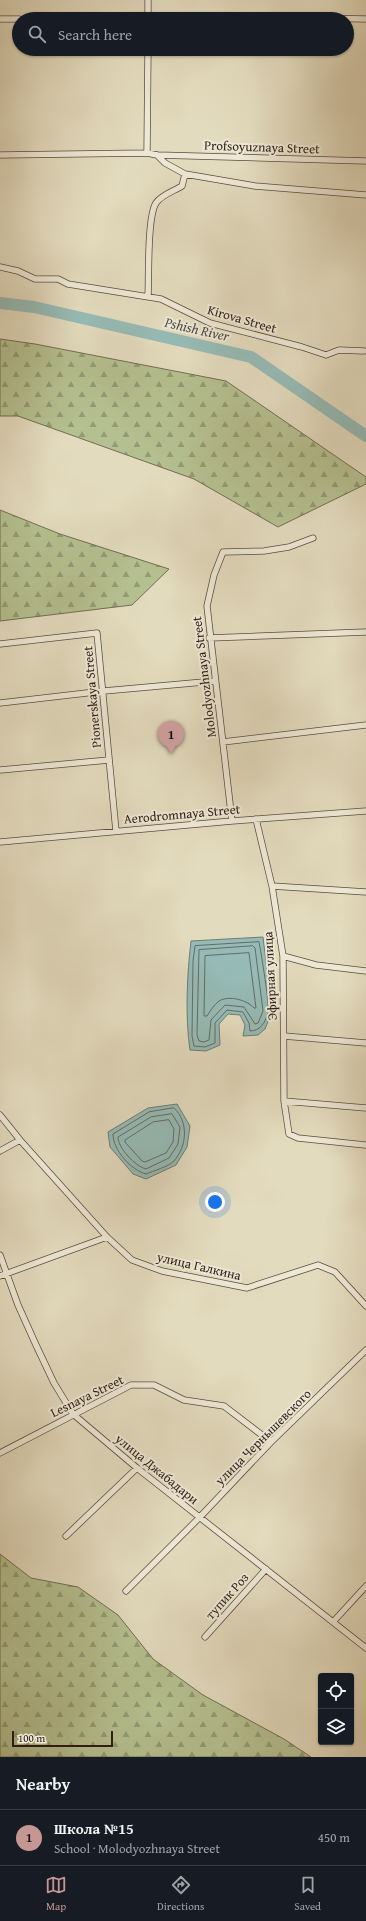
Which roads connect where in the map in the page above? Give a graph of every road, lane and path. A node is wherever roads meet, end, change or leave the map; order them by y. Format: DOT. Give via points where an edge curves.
graph roads {
  1 [pos="148,0"];
  2 [pos="148,12"];
  3 [pos="12,19"];
  4 [pos="354,19"];
  5 [pos="366,19"];
  6 [pos="0,20"];
  7 [pos="148,56"];
  8 [pos="147,153"];
  9 [pos="0,155"];
  10 [pos="157,155"];
  11 [pos="366,161"];
  12 [pos="185,174"];
  13 [pos="366,195"];
  14 [pos="0,267"];
  15 [pos="148,297"];
  16 [pos="365,351"];
  17 [pos="313,538"];
  18 [pos="366,632"];
  19 [pos="209,638"];
  20 [pos="0,644"];
  21 [pos="215,681"];
  22 [pos="104,691"];
  23 [pos="0,703"];
  24 [pos="366,725"];
  25 [pos="223,742"];
  26 [pos="109,760"];
  27 [pos="0,770"];
  28 [pos="366,811"];
  29 [pos="256,819"];
  30 [pos="232,821"];
  31 [pos="116,831"];
  32 [pos="0,842"];
  33 [pos="272,886"];
  34 [pos="366,892"];
  35 [pos="283,956"];
  36 [pos="366,971"];
  37 [pos="284,1036"];
  38 [pos="366,1043"];
  39 [pos="284,1100"];
  40 [pos="366,1108"];
  41 [pos="0,1116"];
  42 [pos="20,1140"];
  43 [pos="365,1144"];
  44 [pos="0,1151"];
  45 [pos="107,1237"];
  46 [pos="0,1255"];
  47 [pos="8,1274"];
  48 [pos="0,1276"];
  49 [pos="366,1306"];
  50 [pos="366,1350"];
  51 [pos="73,1414"];
  52 [pos="271,1442"];
  53 [pos="0,1453"];
  54 [pos="137,1468"];
  55 [pos="200,1517"];
  56 [pos="66,1536"];
  57 [pos="266,1569"];
  58 [pos="366,1586"];
  59 [pos="126,1591"];
  60 [pos="333,1622"];
  61 [pos="204,1638"];
  62 [pos="366,1648"];
  1 -- 2 [label="street"];
  3 -- 6 [label="street"];
  4 -- 5 [label="street"];
  7 -- 8 [label="street"];
  8 -- 9 [label="street, Profsoyuznaya Street"];
  8 -- 10 [label="street, Profsoyuznaya Street"];
  10 -- 11 [label="street, Profsoyuznaya Street"];
  10 -- 12 [label="street, Profsoyuznaya Street" via="165,164"];
  12 -- 13 [label="street, Profsoyuznaya Street" via="255,186"];
  12 -- 15 [label="street" via="182,186 155,204 150,232"];
  14 -- 15 [label="street, Kirova Street" via="18,271 35,279 58,279 68,284"];
  15 -- 16 [label="street, Kirova Street" via="161,299 210,324 326,354 339,350"];
  17 -- 19 [label="street, Molodyozhnaya Street" via="289,547 270,550 223,552 214,575 207,606"];
  18 -- 19 [label="street"];
  19 -- 21 [label="street, Molodyozhnaya Street"];
  20 -- 22 [label="street, Pionerskaya Street" via="97,634"];
  21 -- 22 [label="street"];
  21 -- 25 [label="street, Molodyozhnaya Street"];
  22 -- 23 [label="street"];
  22 -- 26 [label="street, Pionerskaya Street"];
  24 -- 25 [label="street"];
  25 -- 30 [label="street, Molodyozhnaya Street"];
  26 -- 27 [label="street"];
  26 -- 31 [label="street, Pionerskaya Street"];
  28 -- 29 [label="street, Aerodromnaya Street"];
  29 -- 30 [label="street, Aerodromnaya Street"];
  29 -- 33 [label="street, Эфирная улица"];
  30 -- 31 [label="street, Aerodromnaya Street"];
  31 -- 32 [label="street, Aerodromnaya Street"];
  33 -- 34 [label="street"];
  33 -- 35 [label="street, Эфирная улица"];
  35 -- 36 [label="street" via="316,965"];
  35 -- 37 [label="street, Эфирная улица"];
  37 -- 38 [label="street"];
  37 -- 39 [label="street, Эфирная улица"];
  39 -- 40 [label="street"];
  39 -- 43 [label="street, Эфирная улица" via="289,1134 298,1138"];
  41 -- 42 [label="street, улица Галкина"];
  42 -- 44 [label="street"];
  42 -- 45 [label="street, улица Галкина"];
  45 -- 47 [label="street"];
  45 -- 49 [label="street, улица Галкина" via="132,1260 154,1268 247,1288 318,1265 335,1272"];
  46 -- 47 [label="street, улица Джабадари"];
  47 -- 48 [label="street"];
  47 -- 51 [label="street, улица Джабадари" via="18,1305 36,1345 54,1383"];
  50 -- 52 [label="street, улица Чернышевского"];
  51 -- 52 [label="street, Lesnaya Street" via="130,1385 154,1385 184,1400 224,1406"];
  51 -- 53 [label="street, Lesnaya Street"];
  51 -- 54 [label="street, улица Джабадари"];
  52 -- 55 [label="street, улица Чернышевского"];
  54 -- 55 [label="street, улица Джабадари"];
  54 -- 56 [label="street"];
  55 -- 57 [label="street, улица Джабадари"];
  55 -- 59 [label="street, улица Чернышевского"];
  57 -- 60 [label="street, улица Джабадари"];
  57 -- 61 [label="street, тупик Роз"];
  58 -- 60 [label="street"];
  60 -- 62 [label="street, улица Джабадари"];
}
